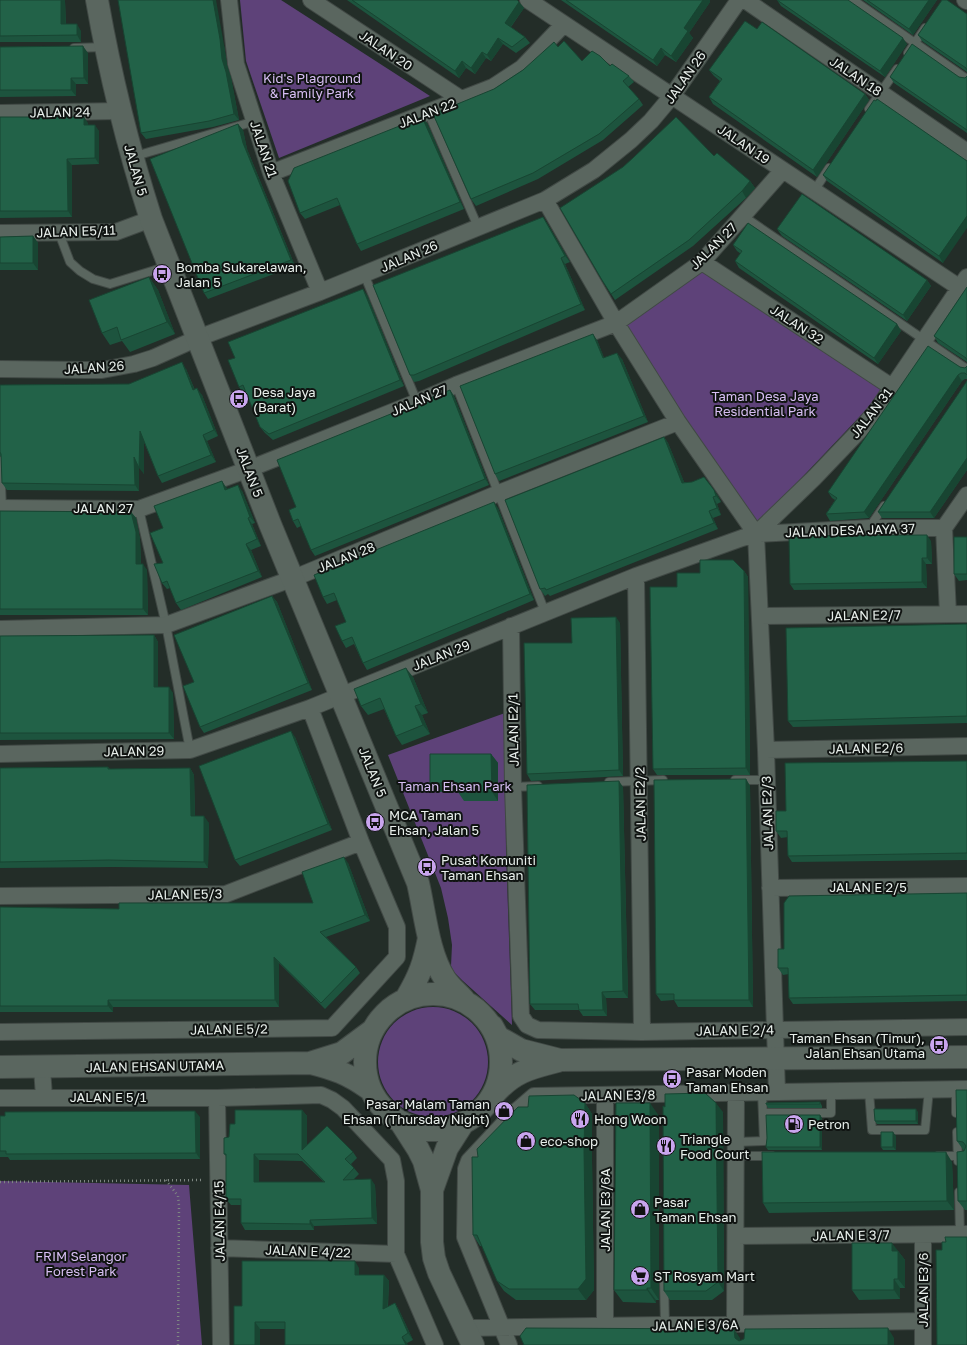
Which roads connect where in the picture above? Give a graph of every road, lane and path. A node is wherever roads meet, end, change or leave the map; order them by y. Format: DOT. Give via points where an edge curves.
graph roads {
  1 [pos="97,0"];
  2 [pos="229,0"];
  3 [pos="739,0"];
  4 [pos="745,0"];
  5 [pos="853,0"];
  6 [pos="317,2"];
  7 [pos="535,2"];
  8 [pos="931,18"];
  9 [pos="564,24"];
  10 [pos="915,43"];
  11 [pos="68,48"];
  12 [pos="106,48"];
  13 [pos="967,79"];
  14 [pos="881,93"];
  15 [pos="672,96"];
  16 [pos="461,99"];
  17 [pos="120,111"];
  18 [pos="428,112"];
  19 [pos="0,113"];
  20 [pos="863,119"];
  21 [pos="254,121"];
  22 [pos="967,152"];
  23 [pos="132,157"];
  24 [pos="836,158"];
  25 [pos="783,170"];
  26 [pos="271,173"];
  27 [pos="814,191"];
  28 [pos="545,200"];
  29 [pos="742,216"];
  30 [pos="151,219"];
  31 [pos="478,228"];
  32 [pos="0,233"];
  33 [pos="59,233"];
  34 [pos="702,262"];
  35 [pos="169,266"];
  36 [pos="364,274"];
  37 [pos="963,283"];
  38 [pos="320,292"];
  39 [pos="616,323"];
  40 [pos="198,338"];
  41 [pos="924,340"];
  42 [pos="967,369"];
  43 [pos="0,370"];
  44 [pos="456,385"];
  45 [pos="892,387"];
  46 [pos="417,402"];
  47 [pos="678,422"];
  48 [pos="0,461"];
  49 [pos="249,469"];
  50 [pos="499,493"];
  51 [pos="967,495"];
  52 [pos="886,502"];
  53 [pos="1,508"];
  54 [pos="139,509"];
  55 [pos="869,528"];
  56 [pos="944,528"];
  57 [pos="756,534"];
  58 [pos="636,576"];
  59 [pos="294,578"];
  60 [pos="546,612"];
  61 [pos="948,614"];
  62 [pos="967,614"];
  63 [pos="761,616"];
  64 [pos="166,625"];
  65 [pos="511,626"];
  66 [pos="0,629"];
  67 [pos="342,695"];
  68 [pos="310,708"];
  69 [pos="967,746"];
  70 [pos="190,750"];
  71 [pos="766,750"];
  72 [pos="0,754"];
  73 [pos="671,780"];
  74 [pos="726,780"];
  75 [pos="766,780"];
  76 [pos="639,781"];
  77 [pos="600,782"];
  78 [pos="545,785"];
  79 [pos="513,787"];
  80 [pos="361,842"];
  81 [pos="967,886"];
  82 [pos="770,888"];
  83 [pos="0,896"];
  84 [pos="429,936"];
  85 [pos="406,997"];
  86 [pos="464,1000"];
  87 [pos="527,1025"];
  88 [pos="492,1026"];
  89 [pos="967,1027"];
  90 [pos="774,1029"];
  91 [pos="373,1030"];
  92 [pos="0,1032"];
  93 [pos="642,1032"];
  94 [pos="967,1057"];
  95 [pos="775,1059"];
  96 [pos="560,1060"];
  97 [pos="310,1063"];
  98 [pos="0,1067"];
  99 [pos="42,1068"];
  100 [pos="368,1088"];
  101 [pos="929,1090"];
  102 [pos="961,1090"];
  103 [pos="831,1091"];
  104 [pos="869,1091"];
  105 [pos="770,1092"];
  106 [pos="495,1093"];
  107 [pos="736,1093"];
  108 [pos="606,1095"];
  109 [pos="44,1097"];
  110 [pos="0,1098"];
  111 [pos="217,1098"];
  112 [pos="764,1113"];
  113 [pos="463,1123"];
  114 [pos="402,1124"];
  115 [pos="736,1149"];
  116 [pos="783,1156"];
  117 [pos="926,1156"];
  118 [pos="958,1156"];
  119 [pos="967,1156"];
  120 [pos="958,1172"];
  121 [pos="166,1180"];
  122 [pos="218,1180"];
  123 [pos="0,1182"];
  124 [pos="959,1187"];
  125 [pos="432,1190"];
  126 [pos="964,1234"];
  127 [pos="923,1235"];
  128 [pos="736,1236"];
  129 [pos="219,1248"];
  130 [pos="396,1254"];
  131 [pos="664,1277"];
  132 [pos="923,1322"];
  133 [pos="664,1325"];
  134 [pos="605,1326"];
  135 [pos="743,1326"];
  136 [pos="501,1327"];
  137 [pos="470,1336"];
  138 [pos="178,1345"];
  139 [pos="221,1345"];
  140 [pos="435,1345"];
  141 [pos="509,1345"];
  142 [pos="923,1345"];
  1 -- 12 [label="street, JALAN 5"];
  2 -- 21 [label="street, JALAN 21" via="236,64"];
  3 -- 15 [label="street, JALAN 26"];
  4 -- 14 [label="street, JALAN 18"];
  5 -- 10 [label="lane"];
  6 -- 16 [label="street, JALAN 20"];
  7 -- 9 [label="street, JALAN 19"];
  8 -- 10 [label="lane"];
  9 -- 15 [label="street, JALAN 19"];
  9 -- 16 [label="street, JALAN 22" via="522,68 493,87"];
  10 -- 13 [label="lane"];
  10 -- 14 [label="lane"];
  11 -- 12 [label="lane"];
  12 -- 17 [label="street, JALAN 5"];
  14 -- 20 [label="lane"];
  14 -- 22 [label="street, JALAN 18"];
  15 -- 25 [label="street, JALAN 19"];
  15 -- 28 [label="street, JALAN 26" via="631,140 594,170"];
  16 -- 18 [label="street, JALAN 22"];
  17 -- 19 [label="street, JALAN 24"];
  17 -- 23 [label="street, JALAN 5"];
  18 -- 26 [label="street, JALAN 22"];
  18 -- 31 [label="lane"];
  21 -- 23 [label="lane"];
  21 -- 26 [label="street, JALAN 21"];
  23 -- 30 [label="street, JALAN 5"];
  24 -- 27 [label="lane"];
  25 -- 27 [label="street, JALAN 19"];
  25 -- 29 [label="street, JALAN 27"];
  26 -- 38 [label="street, JALAN 21"];
  27 -- 37 [label="street, JALAN 19"];
  28 -- 31 [label="street, JALAN 26"];
  28 -- 39 [label="street"];
  29 -- 34 [label="street, JALAN 27"];
  29 -- 41 [label="lane"];
  30 -- 33 [label="street, JALAN E5/11" via="116,232"];
  30 -- 35 [label="street, JALAN 5"];
  31 -- 36 [label="street, JALAN 26"];
  32 -- 33 [label="street, JALAN E5/11"];
  33 -- 35 [label="lane" via="70,262 80,271 110,284"];
  34 -- 39 [label="street, JALAN 27"];
  34 -- 45 [label="street, JALAN 32"];
  35 -- 40 [label="street, JALAN 5"];
  36 -- 38 [label="street, JALAN 26"];
  36 -- 46 [label="lane"];
  37 -- 41 [label="street, JALAN 31"];
  38 -- 40 [label="street, JALAN 26"];
  39 -- 44 [label="street, JALAN 27"];
  39 -- 47 [label="street"];
  40 -- 43 [label="street, JALAN 26" via="153,358 115,368"];
  40 -- 49 [label="street, JALAN 5"];
  41 -- 42 [label="lane"];
  41 -- 45 [label="street, JALAN 31"];
  44 -- 46 [label="street, JALAN 27"];
  44 -- 50 [label="lane"];
  45 -- 57 [label="street, JALAN 31" via="877,410 859,430"];
  46 -- 49 [label="street, JALAN 27"];
  47 -- 50 [label="street, JALAN 28"];
  47 -- 57 [label="street"];
  48 -- 53 [label="lane"];
  49 -- 54 [label="street, JALAN 27"];
  49 -- 59 [label="street, JALAN 5"];
  50 -- 59 [label="street, JALAN 28"];
  50 -- 60 [label="lane"];
  51 -- 56 [label="street"];
  52 -- 55 [label="lane"];
  53 -- 54 [label="street, JALAN 27"];
  54 -- 64 [label="lane"];
  55 -- 56 [label="street, JALAN DESA JAYA 37"];
  55 -- 57 [label="street, JALAN DESA JAYA 37"];
  56 -- 61 [label="street"];
  57 -- 58 [label="street, JALAN 29"];
  57 -- 63 [label="street, JALAN E2/3"];
  58 -- 60 [label="street, JALAN 29"];
  58 -- 76 [label="street, JALAN E2/2"];
  59 -- 64 [label="street, JALAN 28"];
  59 -- 67 [label="street, JALAN 5"];
  60 -- 65 [label="street, JALAN 29"];
  61 -- 62 [label="street, JALAN E2/7"];
  61 -- 63 [label="street, JALAN E2/7"];
  63 -- 71 [label="street, JALAN E2/3"];
  64 -- 66 [label="street, JALAN 28"];
  64 -- 70 [label="lane"];
  65 -- 67 [label="street, JALAN 29"];
  65 -- 79 [label="street, JALAN E2/1"];
  67 -- 68 [label="street, JALAN 29"];
  67 -- 84 [label="street, JALAN 5" via="418,883"];
  68 -- 70 [label="street, JALAN 29"];
  68 -- 80 [label="street"];
  69 -- 71 [label="street, JALAN E2/6"];
  70 -- 72 [label="street, JALAN 29"];
  71 -- 75 [label="street, JALAN E2/3"];
  73 -- 76 [label="lane"];
  74 -- 75 [label="lane"];
  75 -- 82 [label="street, JALAN E2/3"];
  76 -- 77 [label="lane"];
  76 -- 93 [label="street, JALAN E2/2"];
  78 -- 79 [label="lane"];
  79 -- 87 [label="street, JALAN E2/1" via="521,1016"];
  80 -- 83 [label="street, JALAN E5/3" via="226,894"];
  80 -- 92 [label="street, JALAN E 5/2" via="397,927 397,958 332,1028"];
  81 -- 82 [label="street, JALAN E 2/5"];
  82 -- 90 [label="street, JALAN E2/3"];
  84 -- 85 [label="street, JALAN 5" via="423,966"];
  84 -- 86 [label="street, JALAN 5" via="445,980"];
  85 -- 86 [label="street" via="434,993"];
  85 -- 91 [label="street" via="382,1017"];
  86 -- 88 [label="street" via="477,1008"];
  87 -- 93 [label="street, JALAN E 2/4" via="538,1030"];
  88 -- 96 [label="street" via="498,1037 521,1050"];
  88 -- 106 [label="street" via="499,1042 502,1059 501,1076"];
  89 -- 90 [label="street, JALAN E 2/4"];
  90 -- 93 [label="street, JALAN E 2/4"];
  90 -- 95 [label="street, JALAN E2/3"];
  91 -- 97 [label="street, JALAN EHSAN UTAMA" via="342,1053"];
  91 -- 100 [label="street" via="366,1046 364,1064"];
  94 -- 95 [label="street"];
  95 -- 96 [label="street"];
  95 -- 105 [label="street, JALAN E2/3"];
  96 -- 106 [label="street" via="515,1075"];
  97 -- 99 [label="street, JALAN EHSAN UTAMA"];
  97 -- 100 [label="street, JALAN EHSAN UTAMA" via="336,1070"];
  98 -- 99 [label="street, JALAN EHSAN UTAMA"];
  99 -- 109 [label="street"];
  100 -- 114 [label="street"];
  101 -- 102 [label="street, JALAN E3/8"];
  101 -- 104 [label="street, JALAN E3/8"];
  101 -- 104 [label="lane" via="925,1130 872,1130"];
  102 -- 118 [label="lane" via="957,1123"];
  103 -- 104 [label="street, JALAN E3/8"];
  103 -- 105 [label="street, JALAN E3/8"];
  103 -- 112 [label="lane" via="831,1113"];
  105 -- 107 [label="street, JALAN E3/8"];
  105 -- 112 [label="lane"];
  106 -- 113 [label="street" via="482,1111"];
  107 -- 108 [label="street, JALAN E3/8" via="664,1098"];
  107 -- 115 [label="street"];
  108 -- 134 [label="street, JALAN E3/6A"];
  108 -- 136 [label="street, JALAN E3/8" via="534,1096 512,1115 469,1161 466,1169 465,1237"];
  109 -- 110 [label="street, JALAN E 5/1"];
  109 -- 111 [label="street, JALAN E 5/1"];
  111 -- 122 [label="street, JALAN E4/15"];
  111 -- 130 [label="street, JALAN E 5/1" via="321,1095 342,1108 392,1160 396,1180"];
  112 -- 115 [label="lane" via="764,1141"];
  113 -- 114 [label="street" via="446,1129 414,1128"];
  113 -- 125 [label="street" via="447,1148"];
  114 -- 125 [label="street" via="424,1161"];
  115 -- 116 [label="lane"];
  115 -- 128 [label="street"];
  117 -- 118 [label="lane"];
  118 -- 119 [label="lane"];
  118 -- 120 [label="lane"];
  121 -- 122 [label="path"];
  121 -- 123 [label="path"];
  121 -- 138 [label="path" via="178,1196 179,1206"];
  122 -- 129 [label="street, JALAN E4/15"];
  124 -- 126 [label="lane"];
  125 -- 137 [label="street" via="434,1258"];
  126 -- 127 [label="street, JALAN E 3/7"];
  127 -- 128 [label="street, JALAN E 3/7"];
  127 -- 132 [label="street, JALAN E3/6"];
  128 -- 135 [label="street"];
  129 -- 130 [label="street, JALAN E 4/22"];
  129 -- 139 [label="street, JALAN E4/15"];
  130 -- 140 [label="street"];
  131 -- 133 [label="lane"];
  132 -- 135 [label="street, JALAN E 3/6A"];
  132 -- 142 [label="street, JALAN E3/6"];
  133 -- 134 [label="street, JALAN E 3/6A"];
  133 -- 135 [label="street, JALAN E 3/6A"];
  134 -- 136 [label="street, JALAN E 3/6A"];
  136 -- 137 [label="street, JALAN E 3/6A"];
  136 -- 141 [label="street, JALAN E3/8"];
}
